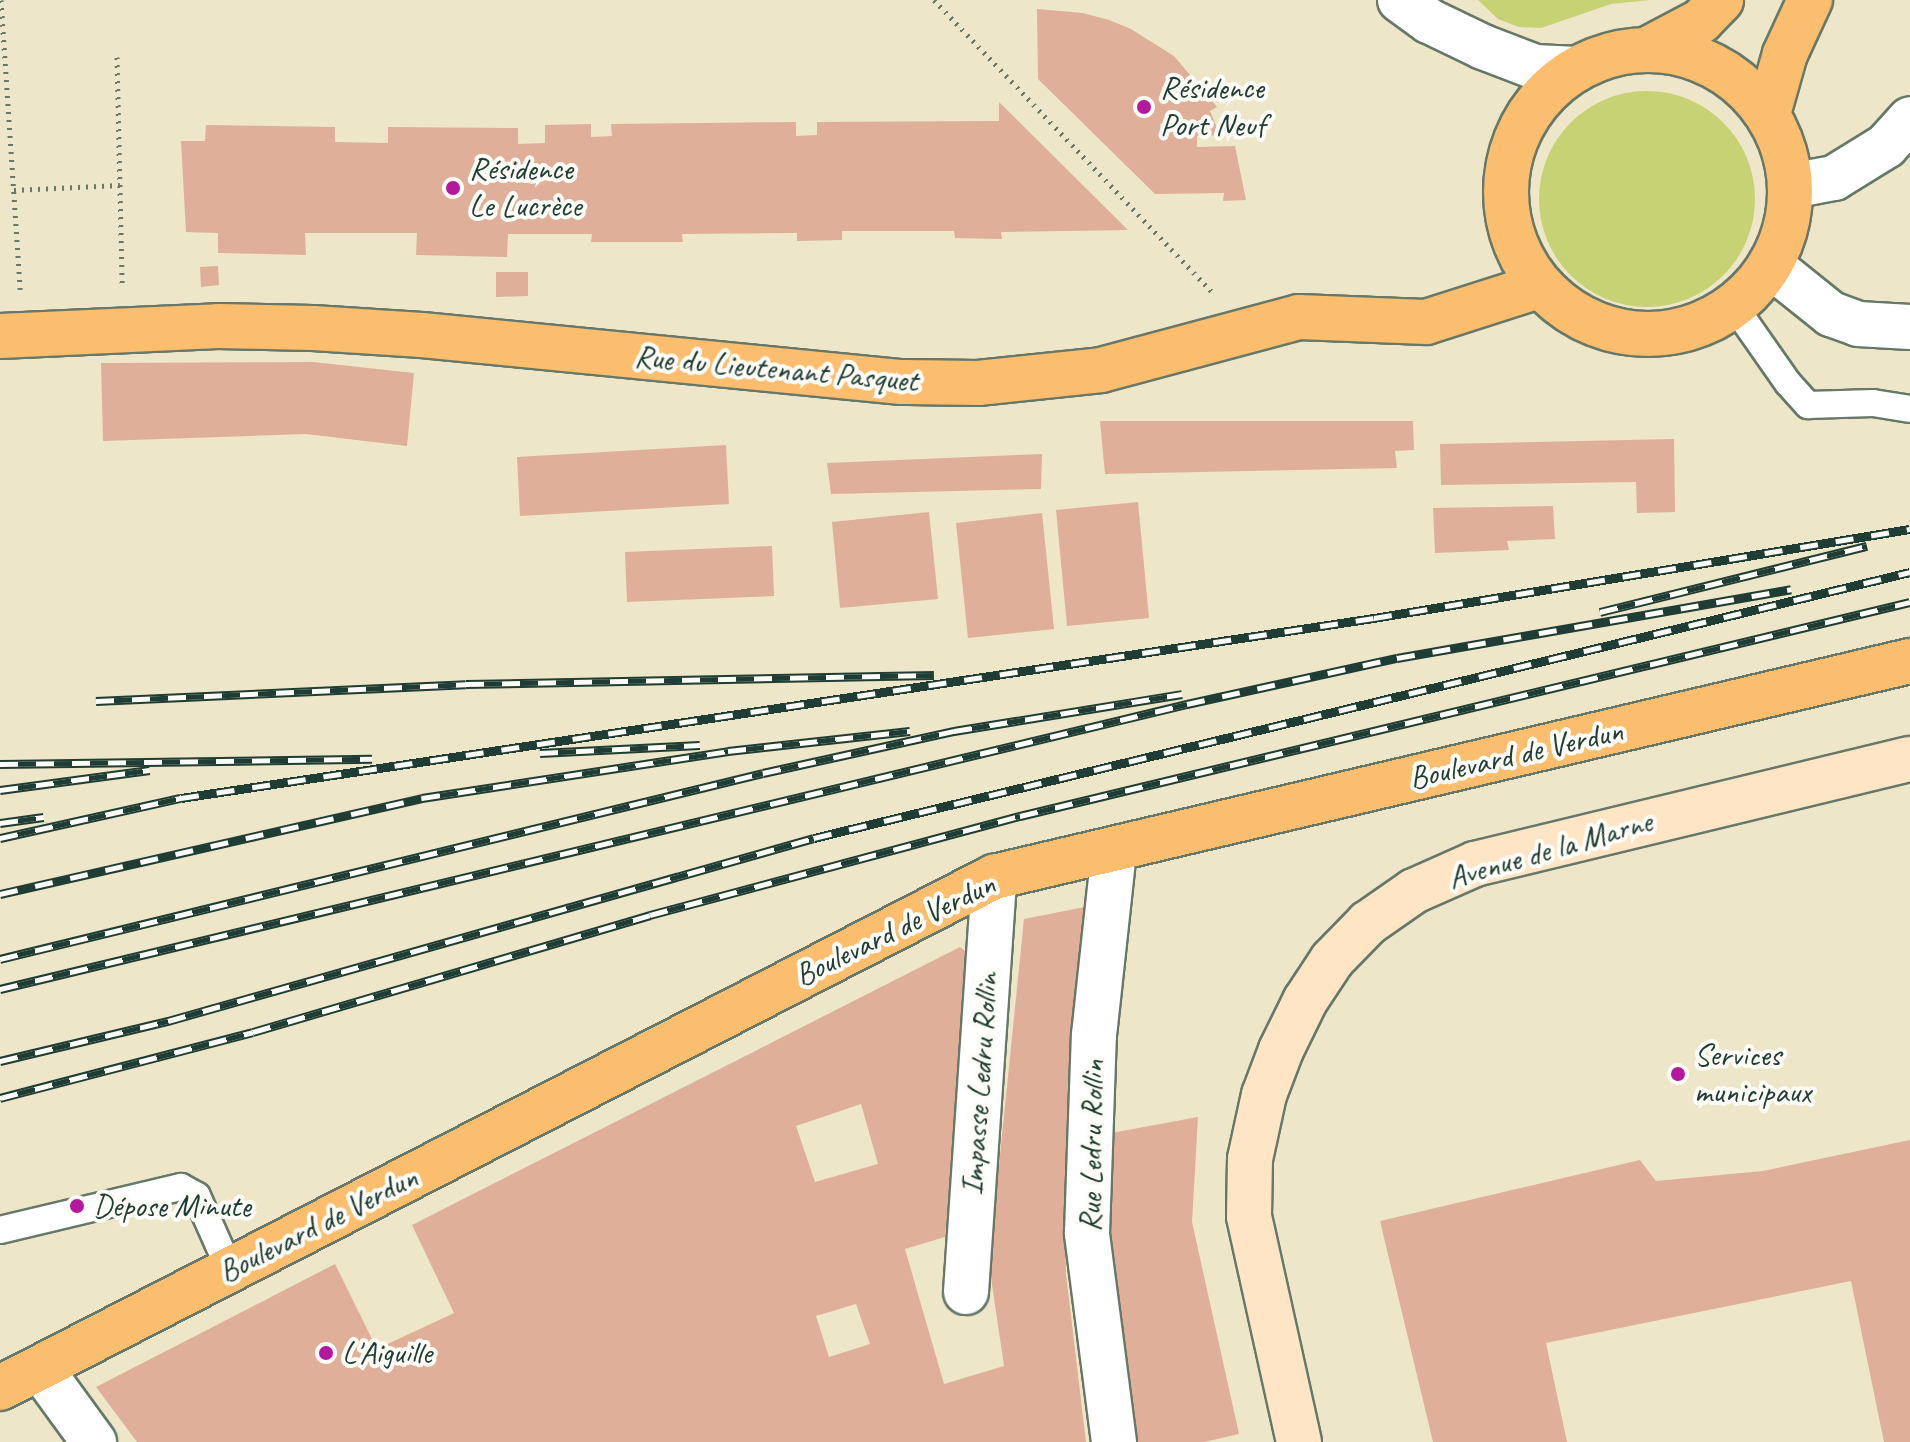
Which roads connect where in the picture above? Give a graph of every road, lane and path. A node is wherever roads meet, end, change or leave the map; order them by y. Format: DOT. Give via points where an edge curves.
graph roads {
  1 [pos="1,0"];
  2 [pos="934,0"];
  3 [pos="1400,0"];
  4 [pos="1721,0"];
  5 [pos="1810,0"];
  6 [pos="1648,49"];
  7 [pos="117,57"];
  8 [pos="1577,69"];
  9 [pos="1768,114"];
  10 [pos="1910,119"];
  11 [pos="120,185"];
  12 [pos="1791,186"];
  13 [pos="14,190"];
  14 [pos="1771,266"];
  15 [pos="1539,286"];
  16 [pos="1734,306"];
  17 [pos="1910,327"];
  18 [pos="124,328"];
  19 [pos="1249,331"];
  20 [pos="12,335"];
  21 [pos="1910,409"];
  22 [pos="1910,661"];
  23 [pos="1910,759"];
  24 [pos="1114,850"];
  25 [pos="994,877"];
  26 [pos="0,1230"];
  27 [pos="230,1270"];
  28 [pos="966,1292"];
  29 [pos="40,1368"];
  30 [pos="0,1388"];
  31 [pos="94,1442"];
  32 [pos="1114,1442"];
  33 [pos="1299,1442"];
  1 -- 13 [label="path"];
  2 -- 19 [label="path"];
  3 -- 8 [label="street" via="1483,47 1535,67"];
  4 -- 6 [label="main road" via="1701,21"];
  5 -- 9 [label="main road" via="1785,54"];
  6 -- 8 [label="main road" via="1611,55"];
  6 -- 9 [label="main road" via="1695,57 1736,79"];
  7 -- 11 [label="path"];
  8 -- 15 [label="main road" via="1548,90 1525,118 1511,150 1505,186 1508,222 1520,256"];
  9 -- 12 [label="main road" via="1785,149"];
  10 -- 12 [label="street" via="1886,146 1834,178"];
  11 -- 13 [label="path"];
  11 -- 18 [label="path"];
  12 -- 14 [label="main road" via="1787,228"];
  13 -- 20 [label="path"];
  14 -- 16 [label="main road"];
  14 -- 17 [label="street" via="1831,314 1858,324"];
  15 -- 16 [label="main road" via="1581,319 1633,334 1686,330"];
  15 -- 19 [label="main road, Rue du Lieutenant Pasquet" via="1426,322 1299,317"];
  16 -- 21 [label="lane" via="1808,405 1873,403"];
  18 -- 19 [label="main road, Rue du Lieutenant Pasquet" via="218,326 422,335 940,383 1101,370"];
  18 -- 20 [label="main road, Rue du Lieutenant Pasquet"];
  22 -- 24 [label="main road, Boulevard de Verdun"];
  23 -- 33 [label="main road, Avenue de la Marne" via="1475,864 1414,891 1368,923 1332,960 1281,1050 1264,1095 1250,1159 1249,1216"];
  24 -- 25 [label="main road, Boulevard de Verdun"];
  24 -- 32 [label="street, Rue Ledru Rollin" via="1094,1035 1087,1233"];
  25 -- 27 [label="main road, Boulevard de Verdun"];
  25 -- 28 [label="street, Impasse Ledru Rollin"];
  26 -- 27 [label="lane" via="181,1187 197,1196"];
  27 -- 29 [label="main road, Boulevard de Verdun"];
  29 -- 30 [label="main road, Boulevard de Verdun"];
  29 -- 31 [label="street"];
}
